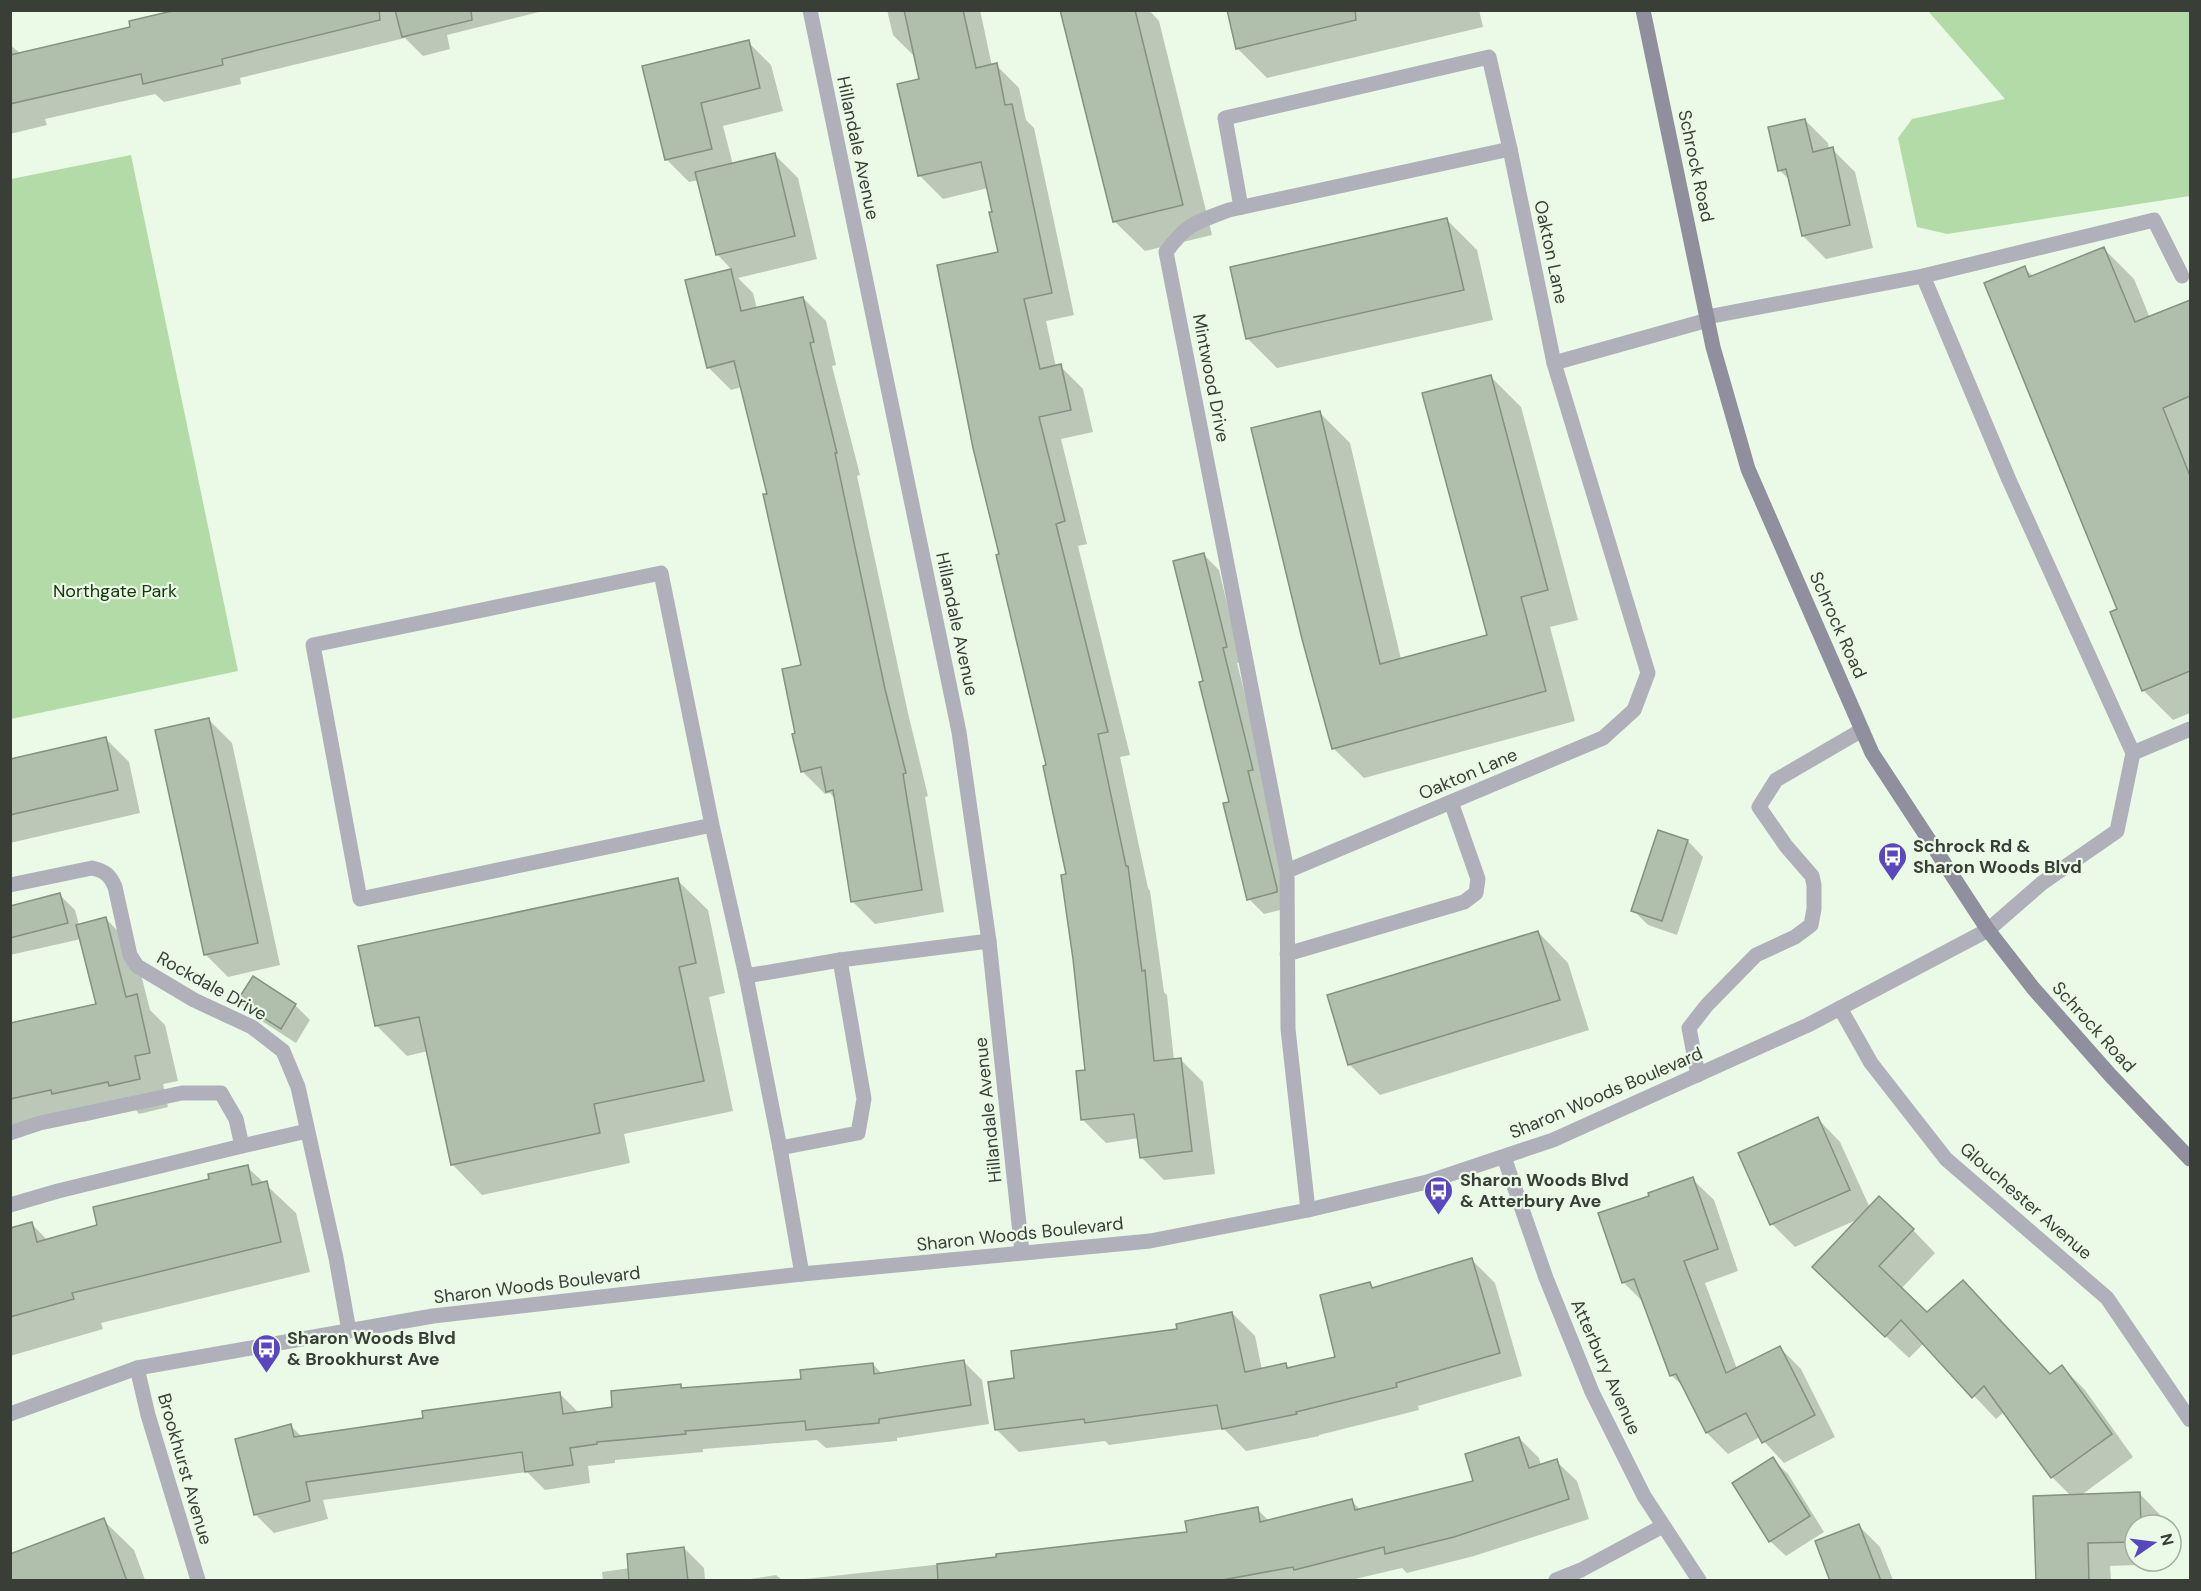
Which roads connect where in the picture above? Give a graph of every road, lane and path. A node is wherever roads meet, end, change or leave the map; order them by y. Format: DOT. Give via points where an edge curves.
graph roads {
  1 [pos="810,10"];
  2 [pos="1643,10"];
  3 [pos="1510,149"];
  4 [pos="1241,207"];
  5 [pos="1923,276"];
  6 [pos="2182,276"];
  7 [pos="1708,319"];
  8 [pos="1554,363"];
  9 [pos="2190,729"];
  10 [pos="1863,730"];
  11 [pos="2133,753"];
  12 [pos="1451,802"];
  13 [pos="712,825"];
  14 [pos="1287,871"];
  15 [pos="10,885"];
  16 [pos="1988,930"];
  17 [pos="989,941"];
  18 [pos="1287,954"];
  19 [pos="840,960"];
  20 [pos="746,976"];
  21 [pos="1840,1008"];
  22 [pos="1698,1075"];
  23 [pos="308,1131"];
  24 [pos="10,1133"];
  25 [pos="242,1146"];
  26 [pos="780,1148"];
  27 [pos="1504,1157"];
  28 [pos="2190,1159"];
  29 [pos="10,1205"];
  30 [pos="1308,1210"];
  31 [pos="1022,1252"];
  32 [pos="802,1274"];
  33 [pos="349,1331"];
  34 [pos="137,1368"];
  35 [pos="10,1414"];
  36 [pos="2190,1420"];
  37 [pos="1663,1526"];
  38 [pos="198,1581"];
  39 [pos="1556,1581"];
  40 [pos="1699,1581"];
  1 -- 17 [label="street, Hillandale Avenue" via="959,732"];
  2 -- 7 [label="main road, Schrock Road"];
  3 -- 4 [label="street, Mintwood Drive"];
  3 -- 4 [label="street, Oakton Lane" via="1489,57 1225,118"];
  3 -- 8 [label="street, Oakton Lane"];
  4 -- 14 [label="street, Mintwood Drive" via="1196,222 1180,233 1166,252"];
  5 -- 6 [label="street" via="2154,220"];
  5 -- 7 [label="street"];
  5 -- 11 [label="street" via="2009,480"];
  7 -- 8 [label="street"];
  7 -- 10 [label="main road, Schrock Road" via="1748,469"];
  8 -- 12 [label="street, Oakton Lane" via="1648,673 1634,710 1603,738"];
  9 -- 11 [label="street"];
  10 -- 16 [label="main road, Schrock Road" via="1872,753"];
  10 -- 22 [label="street" via="1776,780 1759,807 1812,876 1811,925 1756,955 1689,1028"];
  11 -- 16 [label="street, Sharon Woods Boulevard" via="2117,831 2042,883"];
  12 -- 14 [label="street, Oakton Lane"];
  12 -- 18 [label="street" via="1478,879 1476,893 1464,902"];
  13 -- 13 [label="street" via="661,573 313,645 360,899"];
  13 -- 20 [label="street"];
  14 -- 18 [label="street"];
  15 -- 23 [label="street, Rockdale Drive" via="92,868 111,877 130,955 137,966 194,1000 252,1027 283,1051"];
  16 -- 21 [label="street, Sharon Woods Boulevard"];
  16 -- 28 [label="main road, Schrock Road" via="2040,997"];
  17 -- 19 [label="street"];
  17 -- 31 [label="street, Hillandale Avenue"];
  18 -- 30 [label="street" via="1288,1029"];
  19 -- 20 [label="street"];
  19 -- 26 [label="street" via="864,1099 858,1133"];
  20 -- 26 [label="street"];
  21 -- 22 [label="street, Sharon Woods Boulevard"];
  21 -- 36 [label="street, Glouchester Avenue" via="1871,1063 1946,1159 2107,1298"];
  22 -- 27 [label="street, Sharon Woods Boulevard" via="1553,1140"];
  23 -- 25 [label="street"];
  23 -- 33 [label="street, Rockdale Drive"];
  24 -- 25 [label="street" via="182,1093 221,1093 236,1119"];
  25 -- 29 [label="street"];
  26 -- 32 [label="street"];
  27 -- 30 [label="street, Sharon Woods Boulevard" via="1427,1182"];
  27 -- 37 [label="street, Atterbury Avenue" via="1546,1278 1592,1392"];
  30 -- 31 [label="street, Sharon Woods Boulevard" via="1150,1241"];
  31 -- 32 [label="street, Sharon Woods Boulevard"];
  32 -- 33 [label="street, Sharon Woods Boulevard" via="433,1316"];
  33 -- 34 [label="street, Sharon Woods Boulevard"];
  34 -- 35 [label="street, Sharon Woods Boulevard"];
  34 -- 38 [label="street, Brookhurst Avenue"];
  37 -- 39 [label="street"];
  37 -- 40 [label="street, Atterbury Avenue"];
}
